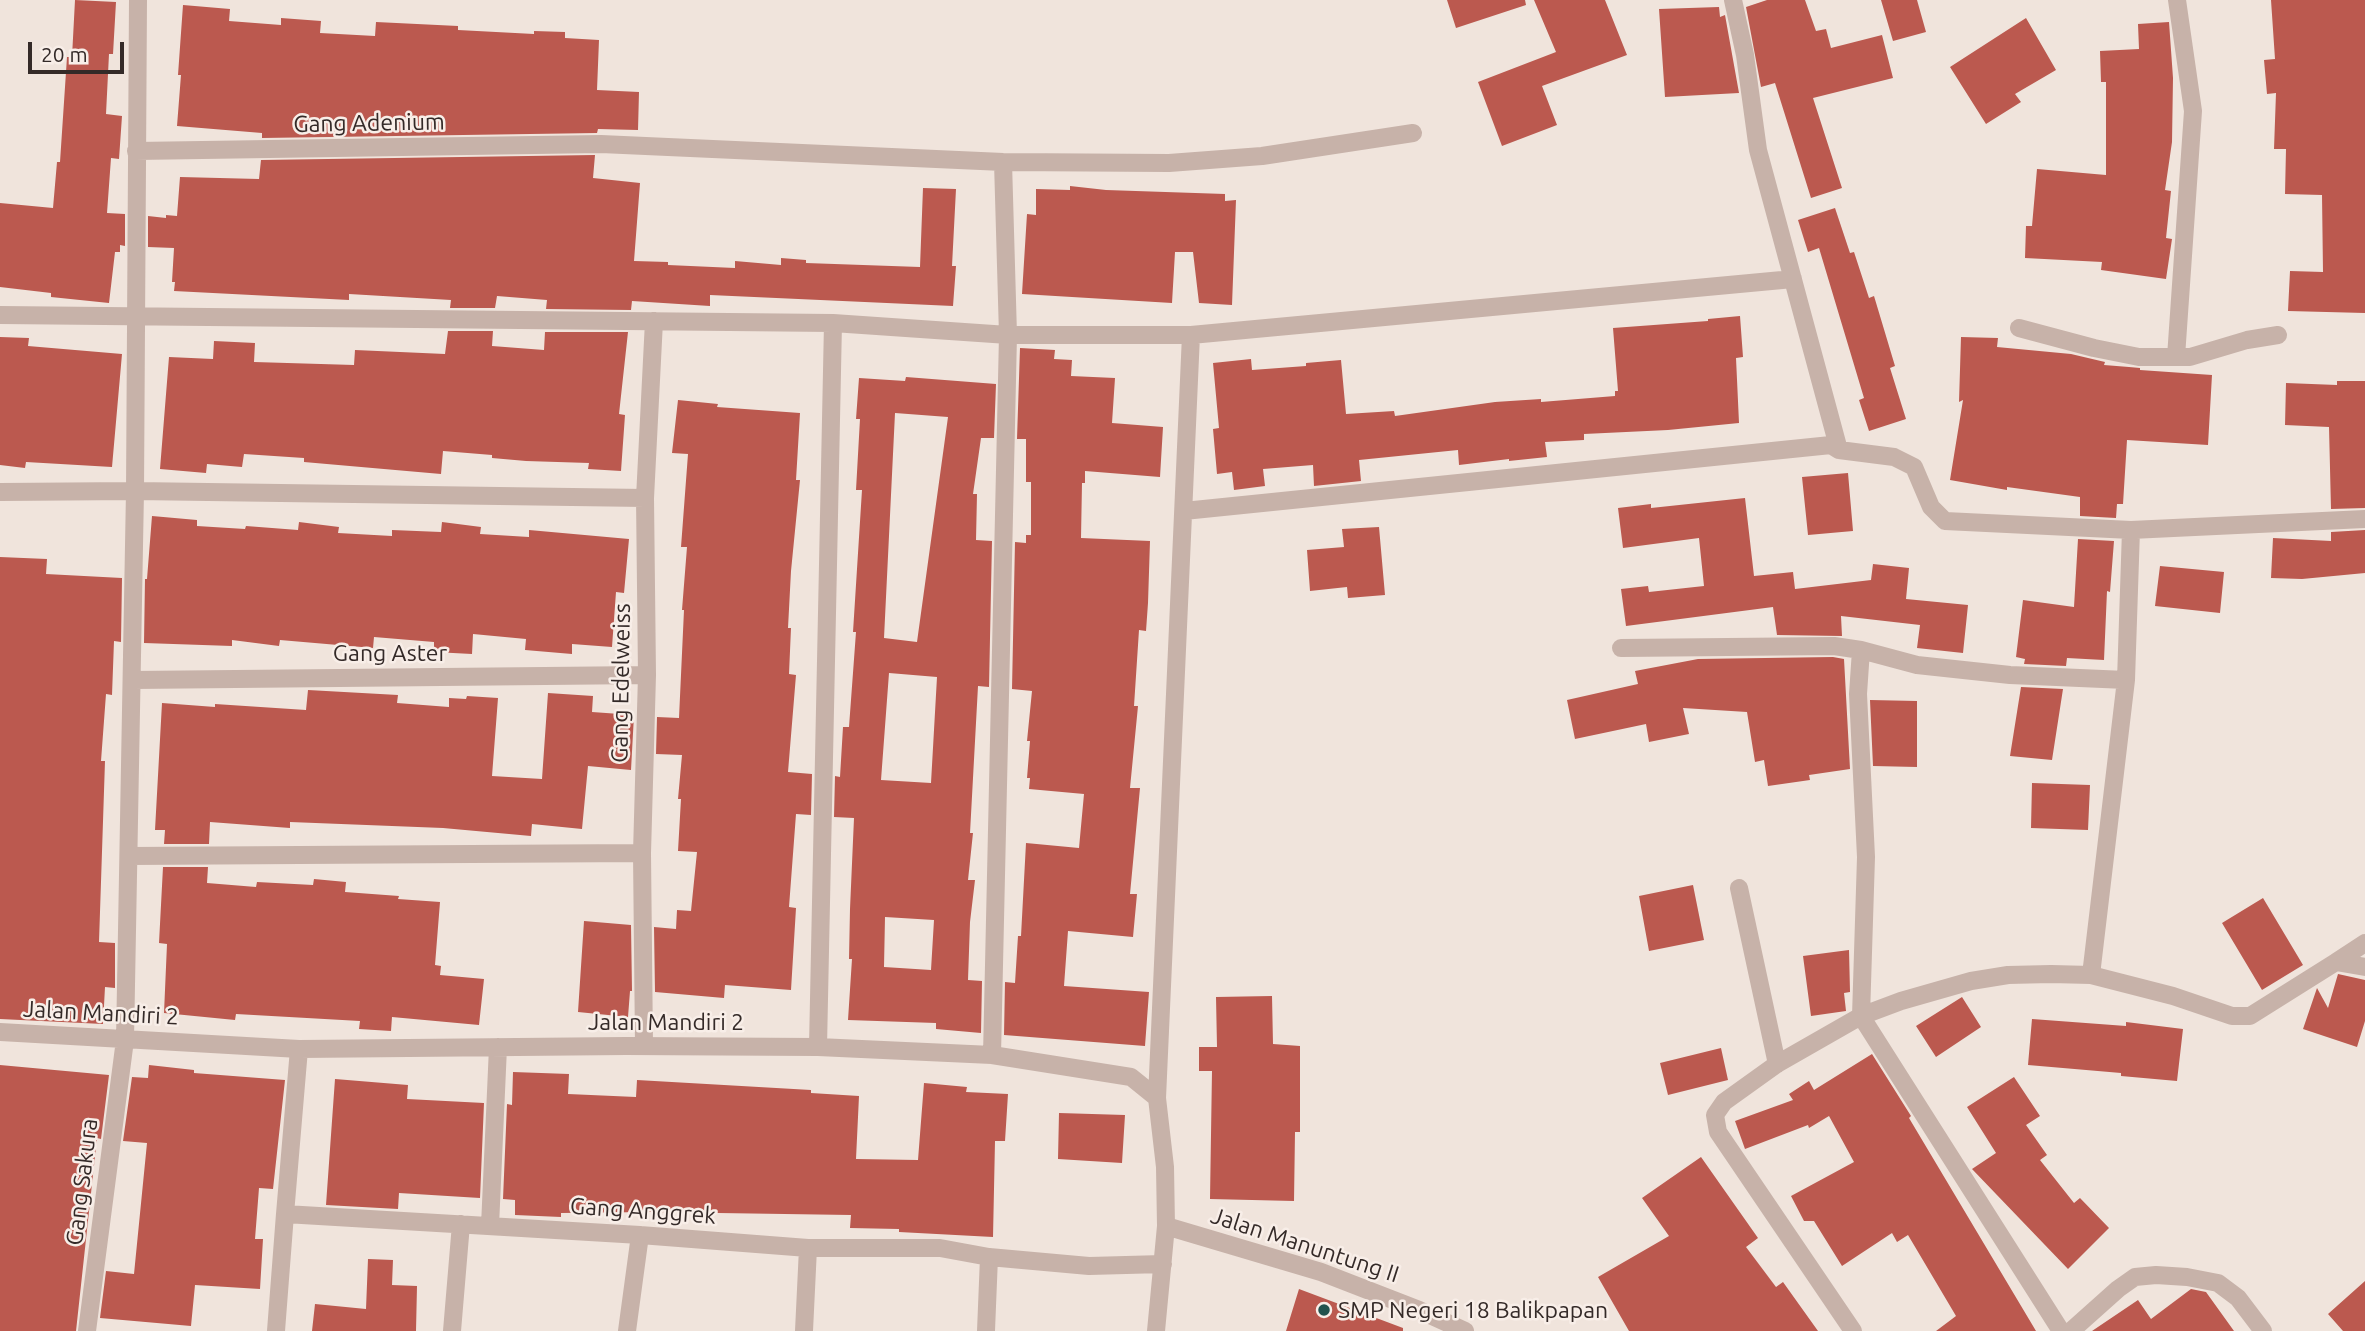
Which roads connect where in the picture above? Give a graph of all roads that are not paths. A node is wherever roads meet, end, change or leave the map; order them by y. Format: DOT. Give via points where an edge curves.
graph roads {
  1 [pos="138,0"];
  2 [pos="2177,0"];
  3 [pos="1736,1"];
  4 [pos="1413,133"];
  5 [pos="136,151"];
  6 [pos="1003,162"];
  7 [pos="1793,279"];
  8 [pos="0,315"];
  9 [pos="138,317"];
  10 [pos="654,321"];
  11 [pos="833,323"];
  12 [pos="2019,327"];
  13 [pos="1008,335"];
  14 [pos="1191,335"];
  15 [pos="2278,335"];
  16 [pos="2176,357"];
  17 [pos="1839,450"];
  18 [pos="135,491"];
  19 [pos="0,492"];
  20 [pos="645,498"];
  21 [pos="1184,511"];
  22 [pos="2365,519"];
  23 [pos="2131,530"];
  24 [pos="1621,648"];
  25 [pos="1861,650"];
  26 [pos="647,675"];
  27 [pos="133,680"];
  28 [pos="2126,680"];
  29 [pos="642,853"];
  30 [pos="129,856"];
  31 [pos="1739,888"];
  32 [pos="2365,943"];
  33 [pos="2336,961"];
  34 [pos="2365,967"];
  35 [pos="2091,975"];
  36 [pos="1861,1016"];
  37 [pos="0,1032"];
  38 [pos="125,1040"];
  39 [pos="498,1046"];
  40 [pos="644,1046"];
  41 [pos="818,1047"];
  42 [pos="299,1049"];
  43 [pos="992,1055"];
  44 [pos="1777,1064"];
  45 [pos="1157,1098"];
  46 [pos="285,1214"];
  47 [pos="461,1224"];
  48 [pos="490,1226"];
  49 [pos="1166,1226"];
  50 [pos="640,1235"];
  51 [pos="808,1248"];
  52 [pos="989,1257"];
  53 [pos="1163,1265"];
  54 [pos="87,1331"];
  55 [pos="276,1331"];
  56 [pos="452,1331"];
  57 [pos="627,1331"];
  58 [pos="804,1331"];
  59 [pos="986,1331"];
  60 [pos="1156,1331"];
  61 [pos="1465,1331"];
  62 [pos="1853,1331"];
  63 [pos="2061,1331"];
  64 [pos="2071,1331"];
  65 [pos="2263,1331"];
  1 -- 5 [label="street, Gang Sakura"];
  2 -- 16 [label="street" via="2193,111"];
  3 -- 7 [label="street" via="1758,149"];
  4 -- 6 [label="street, Gang Adenium" via="1262,156 1169,163"];
  5 -- 6 [label="street, Gang Adenium" via="601,144"];
  5 -- 9 [label="street, Gang Sakura"];
  6 -- 13 [label="street"];
  7 -- 14 [label="street"];
  7 -- 17 [label="street"];
  8 -- 9 [label="street"];
  9 -- 10 [label="street"];
  9 -- 18 [label="street, Gang Sakura"];
  10 -- 11 [label="street"];
  10 -- 20 [label="street, Gang Edelweiss"];
  11 -- 13 [label="street"];
  11 -- 41 [label="street"];
  12 -- 16 [label="street" via="2139,357"];
  13 -- 14 [label="street"];
  13 -- 43 [label="street"];
  14 -- 21 [label="street"];
  15 -- 16 [label="street"];
  17 -- 21 [label="street" via="1830,445"];
  17 -- 23 [label="street" via="1894,457 1914,467 1931,507 1945,521"];
  18 -- 19 [label="street"];
  18 -- 20 [label="street"];
  18 -- 27 [label="street, Gang Sakura"];
  20 -- 26 [label="street, Gang Edelweiss"];
  21 -- 45 [label="street"];
  22 -- 23 [label="street"];
  23 -- 28 [label="street"];
  24 -- 25 [label="street" via="1834,646"];
  25 -- 28 [label="street" via="1917,665"];
  25 -- 36 [label="street" via="1858,694 1866,857"];
  26 -- 27 [label="street, Gang Aster"];
  26 -- 29 [label="street, Gang Edelweiss"];
  27 -- 30 [label="street, Gang Sakura"];
  28 -- 35 [label="street"];
  29 -- 30 [label="street"];
  29 -- 40 [label="street, Gang Edelweiss"];
  30 -- 38 [label="street, Gang Sakura"];
  31 -- 44 [label="street"];
  32 -- 33 [label="street"];
  33 -- 34 [label="street"];
  33 -- 35 [label="street" via="2250,1016 2232,1016"];
  35 -- 36 [label="street" via="2008,975 1971,981"];
  36 -- 44 [label="street"];
  36 -- 63 [label="street"];
  37 -- 38 [label="street, Jalan Mandiri 2"];
  38 -- 42 [label="street, Jalan Mandiri 2"];
  38 -- 54 [label="street, Gang Sakura"];
  39 -- 40 [label="street, Jalan Mandiri 2"];
  39 -- 42 [label="street, Jalan Mandiri 2"];
  39 -- 48 [label="street"];
  40 -- 41 [label="street, Jalan Mandiri 2"];
  41 -- 43 [label="street, Jalan Mandiri 2"];
  42 -- 46 [label="street"];
  43 -- 45 [label="street, Jalan Mandiri 2" via="1131,1077"];
  44 -- 62 [label="street" via="1724,1102 1716,1115 1718,1132"];
  45 -- 49 [label="street"];
  46 -- 47 [label="street, Gang Anggrek"];
  46 -- 55 [label="street"];
  47 -- 48 [label="street, Gang Anggrek"];
  47 -- 56 [label="street"];
  48 -- 50 [label="street, Gang Anggrek"];
  49 -- 53 [label="street"];
  49 -- 61 [label="street, Jalan Manuntung II" via="1321,1272"];
  50 -- 51 [label="street, Gang Anggrek"];
  50 -- 57 [label="street"];
  51 -- 52 [label="street, Gang Anggrek" via="940,1248"];
  51 -- 58 [label="street"];
  52 -- 53 [label="street, Gang Anggrek" via="1089,1266"];
  52 -- 59 [label="street"];
  53 -- 60 [label="street"];
  64 -- 65 [label="street" via="2135,1277 2156,1275 2218,1283 2238,1298"];
}
